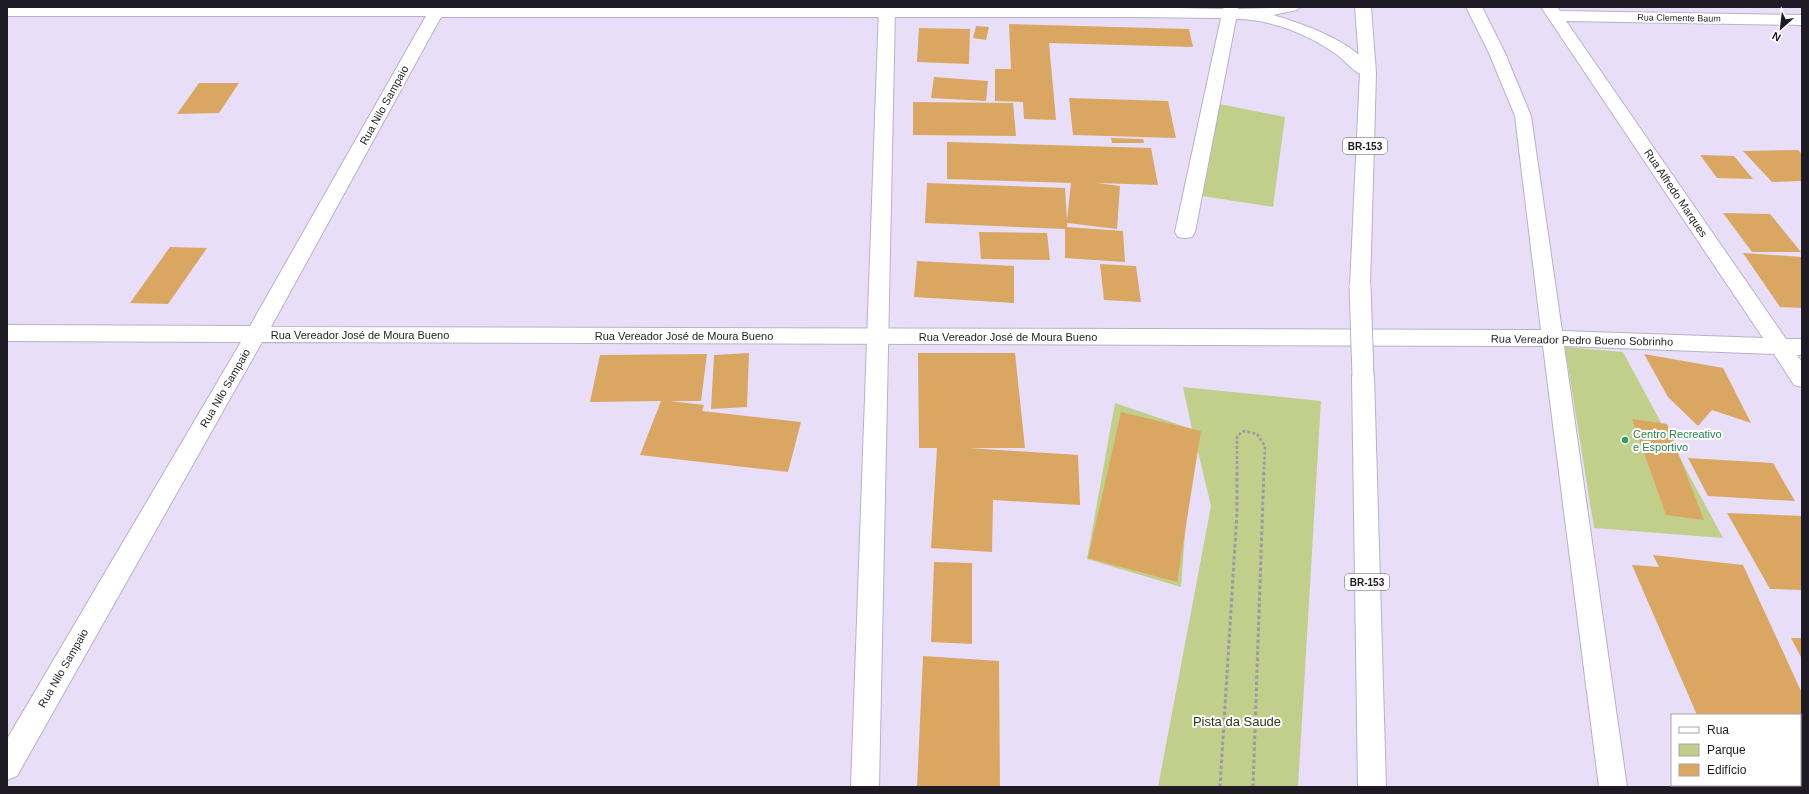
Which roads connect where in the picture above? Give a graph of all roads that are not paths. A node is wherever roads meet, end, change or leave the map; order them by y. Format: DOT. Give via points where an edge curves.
graph roads {
  1 [pos="1292,7"];
  2 [pos="1363,7"];
  3 [pos="1474,7"];
  4 [pos="438,9"];
  5 [pos="887,10"];
  6 [pos="7,11"];
  7 [pos="1231,11"];
  8 [pos="1552,12"];
  9 [pos="1253,14"];
  10 [pos="1802,20"];
  11 [pos="1368,73"];
  12 [pos="1185,232"];
  13 [pos="7,333"];
  14 [pos="256,334"];
  15 [pos="879,337"];
  16 [pos="1362,337"];
  17 [pos="1553,338"];
  18 [pos="1780,346"];
  19 [pos="1802,347"];
  20 [pos="1802,379"];
  21 [pos="7,766"];
  22 [pos="865,787"];
  23 [pos="1372,787"];
  24 [pos="1613,787"];
  1 -- 9 [label="main road"];
  2 -- 11 [label="main road, BR-153"];
  3 -- 17 [label="main road" via="1497,53 1523,116"];
  4 -- 5 [label="main road"];
  4 -- 6 [label="main road"];
  4 -- 14 [label="main road, Rua Nilo Sampaio"];
  5 -- 7 [label="main road"];
  5 -- 15 [label="main road"];
  7 -- 9 [label="main road"];
  7 -- 12 [label="main road"];
  8 -- 10 [label="main road, Rua Clemente Baum"];
  8 -- 18 [label="main road, Rua Alfredo Marques"];
  9 -- 11 [label="main road" via="1326,39 1352,57"];
  11 -- 23 [label="main road, BR-153, bridge" via="1360,286"];
  13 -- 14 [label="main road, Rua Vereador José de Moura Bueno"];
  14 -- 15 [label="main road, Rua Vereador José de Moura Bueno"];
  14 -- 21 [label="main road, Rua Nilo Sampaio"];
  15 -- 16 [label="main road, Rua Vereador José de Moura Bueno"];
  15 -- 22 [label="main road"];
  16 -- 17 [label="main road, Rua Vereador Pedro Bueno Sobrinho"];
  17 -- 18 [label="main road, Rua Vereador Pedro Bueno Sobrinho"];
  17 -- 24 [label="main road"];
  18 -- 19 [label="main road, Rua Vereador Pedro Bueno Sobrinho"];
  18 -- 20 [label="main road, Rua Alfredo Marques"];
}
